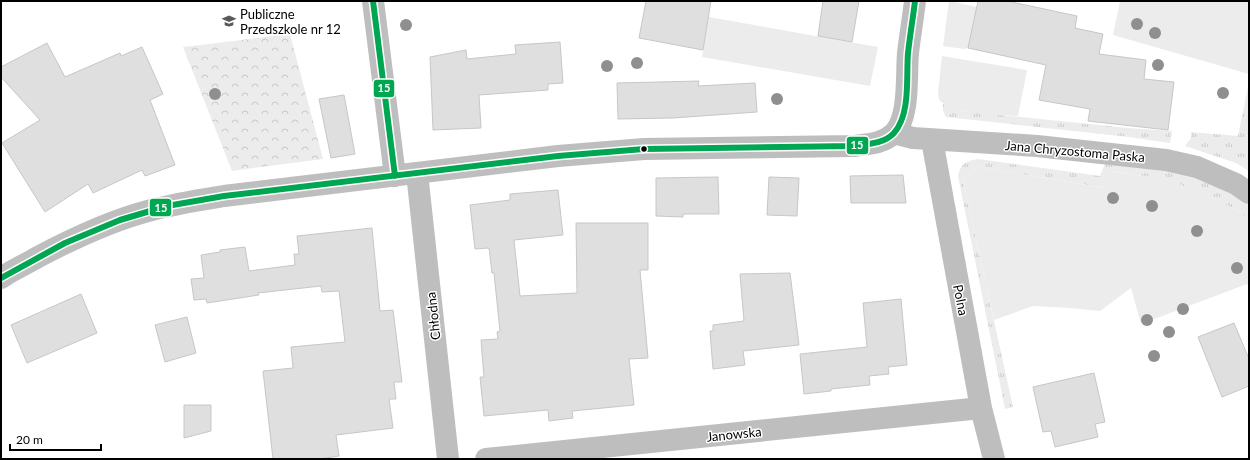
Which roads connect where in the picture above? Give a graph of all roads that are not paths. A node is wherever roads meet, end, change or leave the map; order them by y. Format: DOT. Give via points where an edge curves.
graph roads {
  1 [pos="374,1"];
  2 [pos="915,1"];
  3 [pos="894,133"];
  4 [pos="932,140"];
  5 [pos="417,173"];
  6 [pos="395,176"];
  7 [pos="1249,193"];
  8 [pos="1,278"];
  9 [pos="981,408"];
  10 [pos="448,459"];
  11 [pos="486,459"];
  12 [pos="994,459"];
  1 -- 6 [label="street"];
  2 -- 3 [label="street" via="904,113"];
  3 -- 4 [label="street, Jana Chryzostoma Paska"];
  3 -- 5 [label="street" via="874,144 854,146 644,149 558,156"];
  4 -- 7 [label="street, Jana Chryzostoma Paska" via="1037,146 1166,160 1197,167 1236,184"];
  4 -- 9 [label="street, Polna"];
  5 -- 6 [label="street"];
  5 -- 10 [label="street, Chłodna"];
  6 -- 8 [label="street" via="224,196 148,211 90,231"];
  9 -- 11 [label="street, Janowska"];
  9 -- 12 [label="street, Polna"];
}
